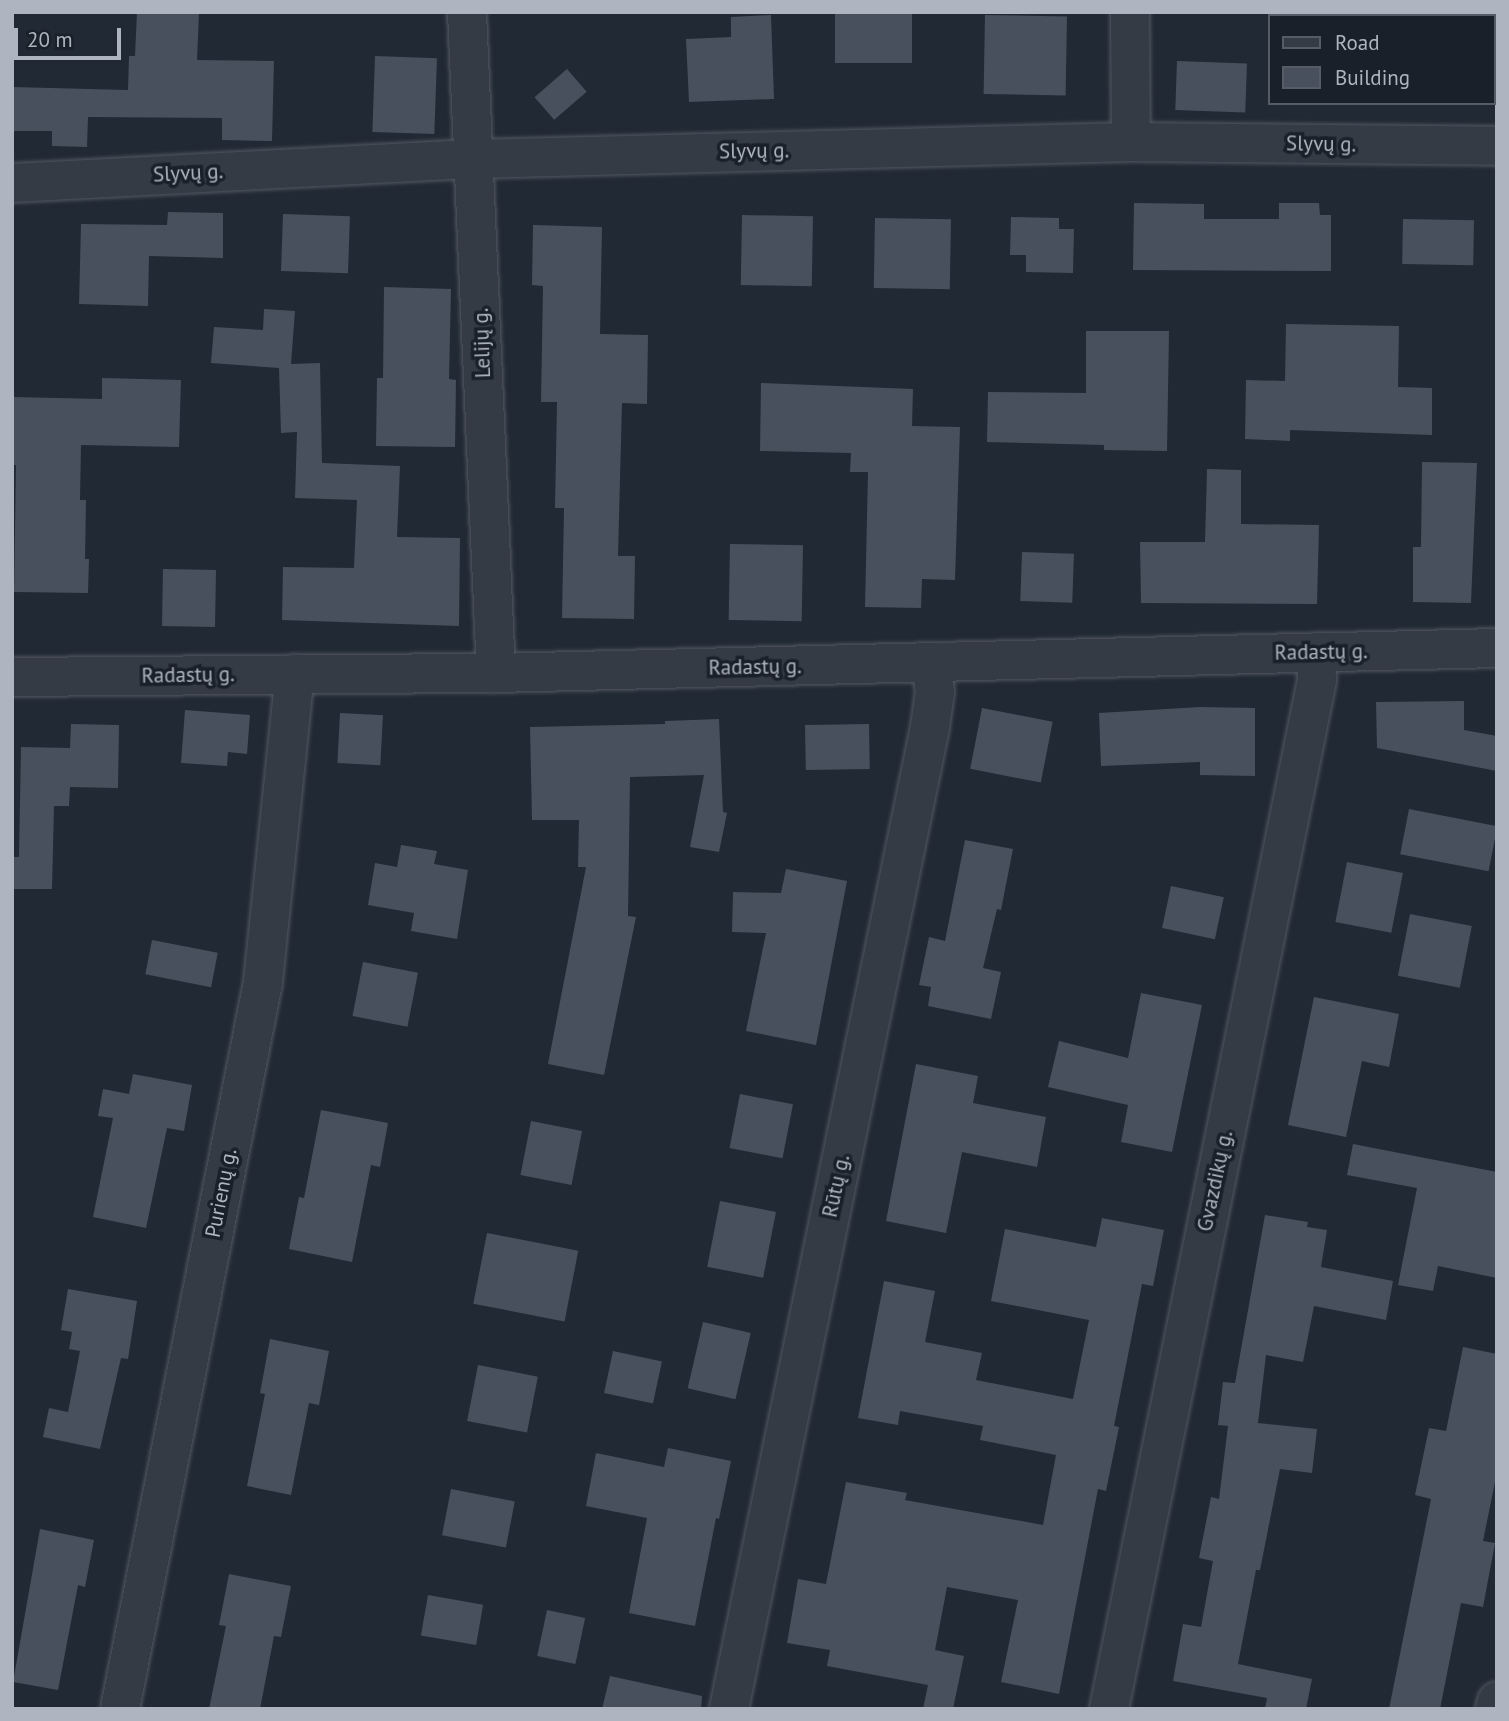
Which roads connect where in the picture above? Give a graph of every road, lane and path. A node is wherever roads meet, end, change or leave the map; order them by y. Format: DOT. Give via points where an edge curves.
graph roads {
  1 [pos="467,12"];
  2 [pos="1130,12"];
  3 [pos="1131,142"];
  4 [pos="1497,146"];
  5 [pos="474,159"];
  6 [pos="12,183"];
  7 [pos="1497,648"];
  8 [pos="1316,652"];
  9 [pos="931,663"];
  10 [pos="496,673"];
  11 [pos="296,674"];
  12 [pos="12,677"];
  13 [pos="1497,1701"];
  14 [pos="120,1709"];
  15 [pos="729,1709"];
  16 [pos="1109,1709"];
  17 [pos="1495,1709"];
  1 -- 5 [label="street, Lelijų g."];
  2 -- 3 [label="street"];
  3 -- 4 [label="street, Slyvų g."];
  3 -- 5 [label="street, Slyvų g."];
  5 -- 6 [label="street, Slyvų g."];
  5 -- 10 [label="street, Lelijų g."];
  7 -- 8 [label="street, Radastų g."];
  8 -- 9 [label="street, Radastų g."];
  8 -- 16 [label="street, Gvazdikų g." via="1317,680"];
  9 -- 10 [label="street, Radastų g."];
  9 -- 15 [label="street, Rūtų g." via="930,727"];
  10 -- 11 [label="street, Radastų g."];
  11 -- 12 [label="street, Radastų g."];
  11 -- 14 [label="street, Purienų g." via="262,982"];
  13 -- 17 [label="street"];
}
